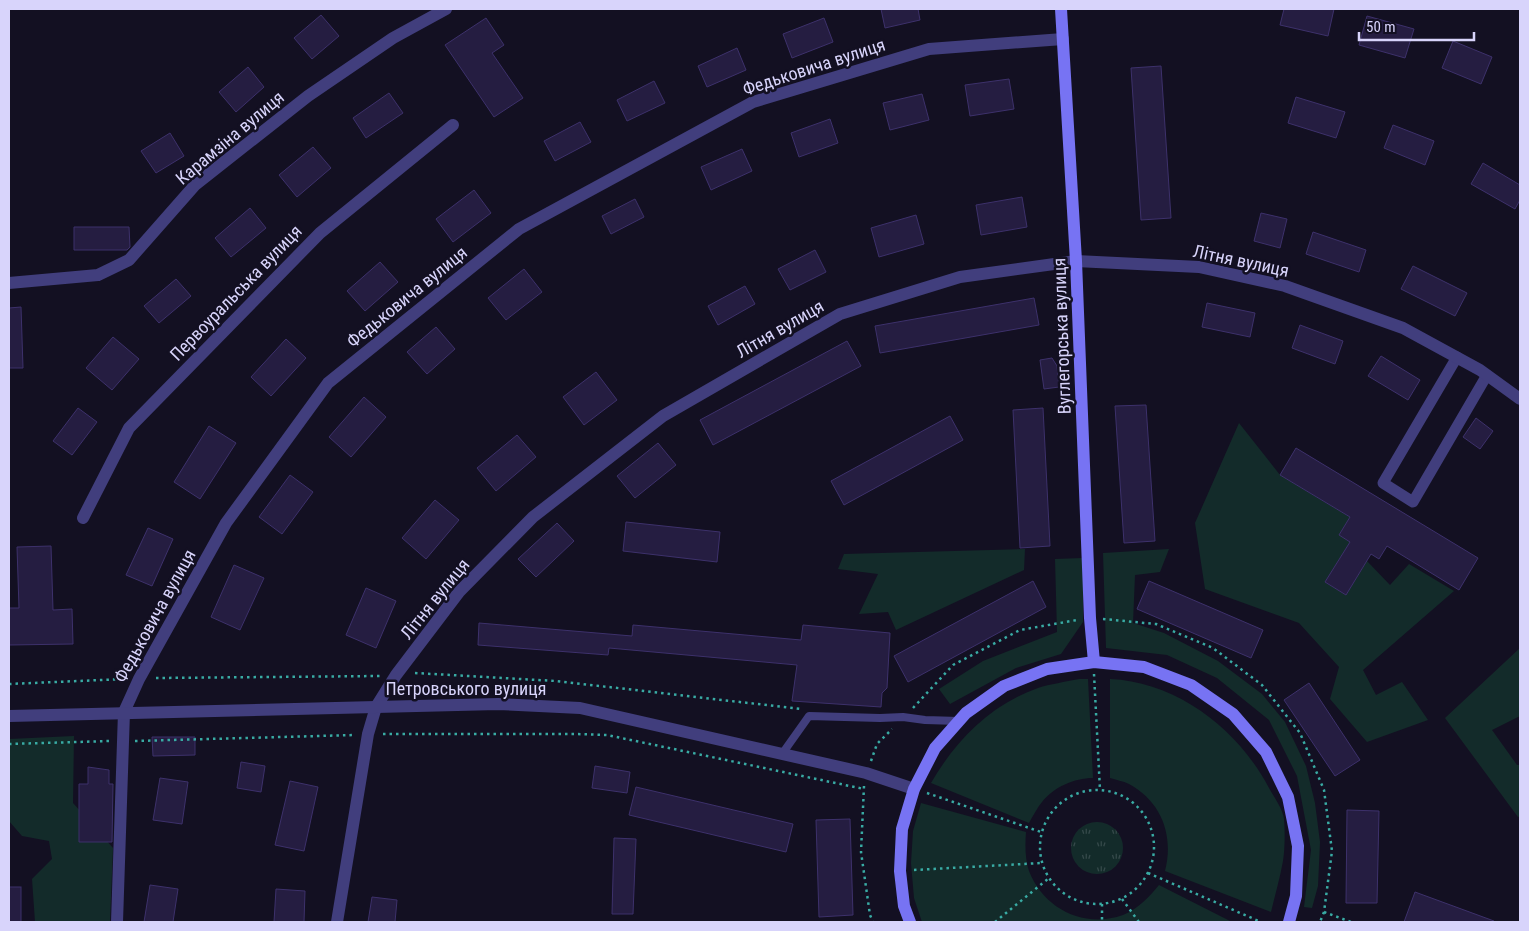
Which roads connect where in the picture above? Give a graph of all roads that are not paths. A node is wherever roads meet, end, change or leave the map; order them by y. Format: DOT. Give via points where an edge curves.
graph roads {
  1 [pos="446,9"];
  2 [pos="1061,9"];
  3 [pos="1063,39"];
  4 [pos="453,125"];
  5 [pos="1076,261"];
  6 [pos="9,283"];
  7 [pos="1457,357"];
  8 [pos="1487,375"];
  9 [pos="1520,399"];
  10 [pos="83,518"];
  11 [pos="1094,662"];
  12 [pos="376,707"];
  13 [pos="124,712"];
  14 [pos="9,716"];
  15 [pos="959,721"];
  16 [pos="782,754"];
  17 [pos="914,789"];
  18 [pos="117,922"];
  19 [pos="337,922"];
  20 [pos="910,922"];
  21 [pos="1289,922"];
  1 -- 6 [label="street, Карамзіна вулиця" via="393,38 308,96 195,185 129,260 98,275"];
  2 -- 3 [label="main road, Вуглегорська вулиця"];
  3 -- 5 [label="main road, Вуглегорська вулиця"];
  3 -- 13 [label="street, Федьковича вулиця" via="929,49 753,102 519,229 328,383 226,522"];
  4 -- 10 [label="street, Первоуральська вулиця" via="320,233 129,428"];
  5 -- 7 [label="street, Літня вулиця" via="1199,267 1285,286 1403,328"];
  5 -- 11 [label="main road, Вуглегорська вулиця"];
  5 -- 12 [label="street, Літня вулиця" via="960,277 840,314 663,416 533,517 459,592 396,675"];
  7 -- 8 [label="street, Літня вулиця"];
  7 -- 8 [label="street" via="1383,483 1413,502"];
  8 -- 9 [label="street, Літня вулиця"];
  11 -- 15 [label="main road" via="1047,669 1004,686"];
  11 -- 21 [label="main road" via="1144,667 1191,685 1233,714 1266,752 1288,797 1298,846 1296,896"];
  12 -- 13 [label="street, Петровського вулиця"];
  12 -- 16 [label="street, Петровського вулиця" via="498,704 580,708"];
  12 -- 19 [label="street, Літня вулиця" via="368,734"];
  13 -- 14 [label="street, Петровського вулиця"];
  13 -- 18 [label="street, Федьковича вулиця"];
  15 -- 16 [label="lane" via="809,716"];
  15 -- 17 [label="main road" via="935,748"];
  16 -- 17 [label="street, Петровського вулиця" via="866,773"];
  17 -- 20 [label="main road" via="902,829 900,870 904,906"];
}
